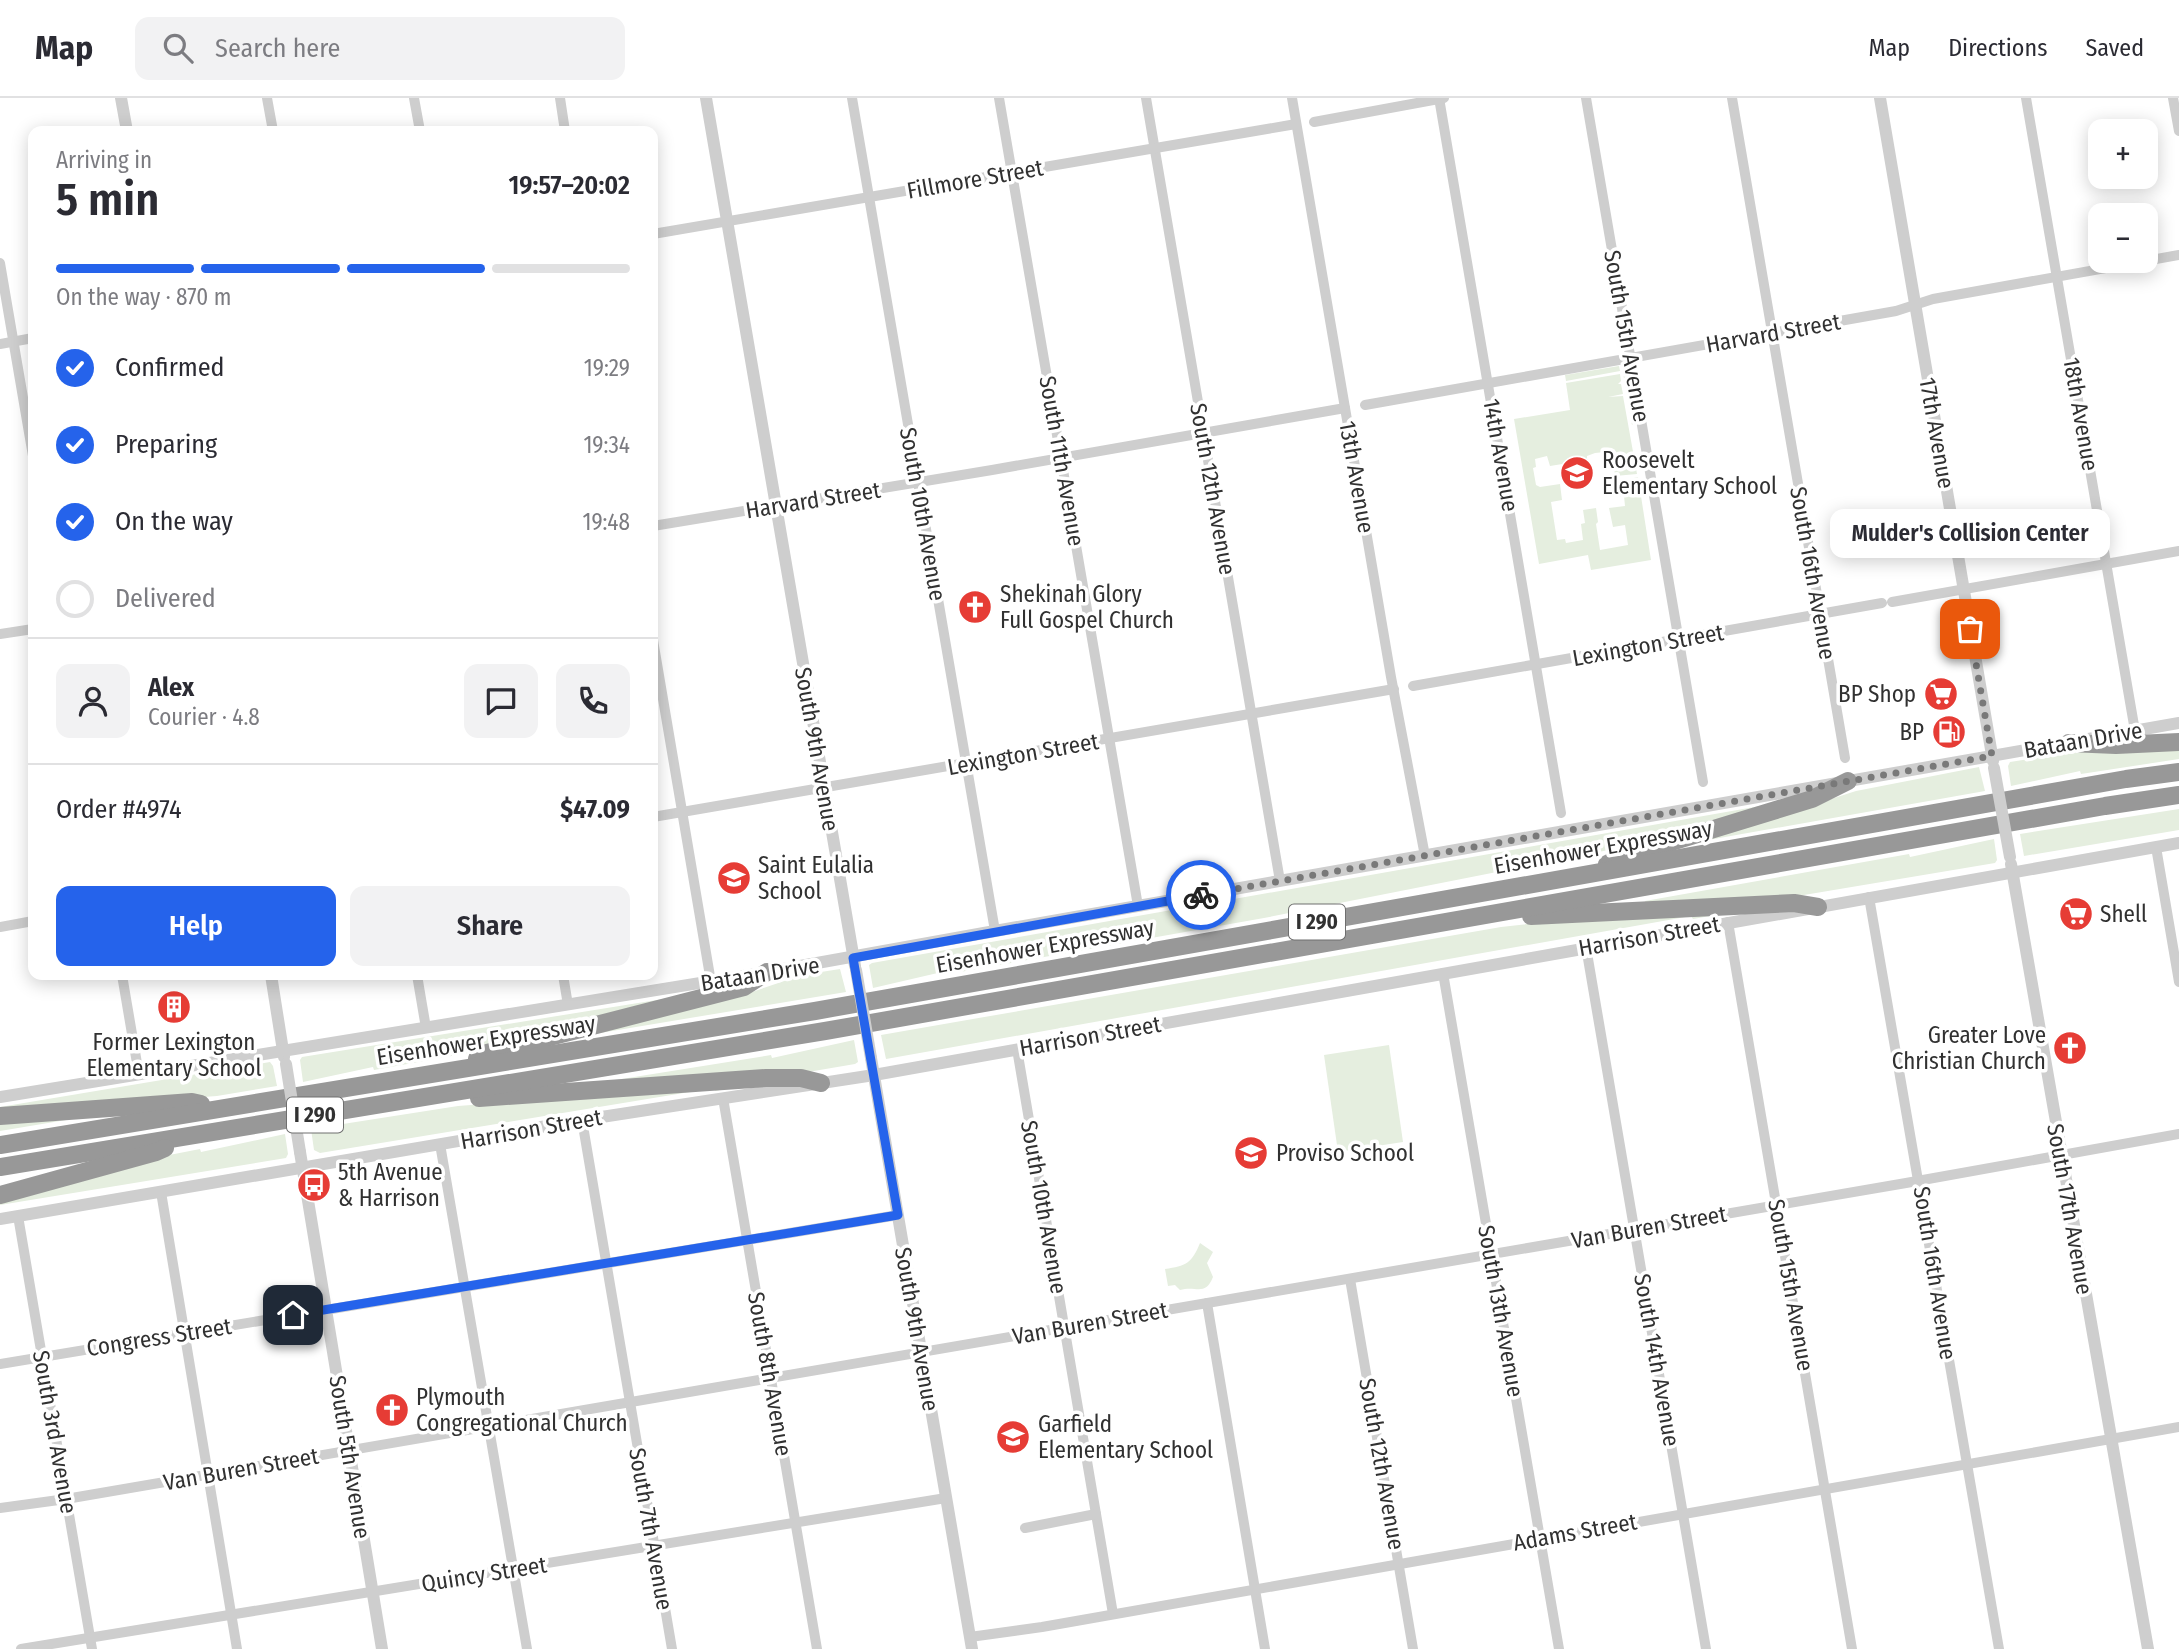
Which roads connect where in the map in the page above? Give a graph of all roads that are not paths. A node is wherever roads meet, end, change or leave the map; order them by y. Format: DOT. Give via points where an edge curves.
graph roads {
  1 [pos="121,98"];
  2 [pos="267,98"];
  3 [pos="414,98"];
  4 [pos="560,98"];
  5 [pos="706,98"];
  6 [pos="852,98"];
  7 [pos="999,98"];
  8 [pos="1146,98"];
  9 [pos="1292,98"];
  10 [pos="1441,98"];
  11 [pos="1586,98"];
  12 [pos="1732,98"];
  13 [pos="1880,98"];
  14 [pos="2026,98"];
  15 [pos="2173,98"];
  16 [pos="1314,122"];
  17 [pos="1296,124"];
  18 [pos="126,126"];
  19 [pos="272,126"];
  20 [pos="418,126"];
  21 [pos="564,126"];
  22 [pos="2179,131"];
  23 [pos="1155,149"];
  24 [pos="1012,173"];
  25 [pos="868,197"];
  26 [pos="727,222"];
  27 [pos="658,233"];
  28 [pos="2179,255"];
  29 [pos="0,262"];
  30 [pos="2057,277"];
  31 [pos="1916,306"];
  32 [pos="1772,333"];
  33 [pos="28,339"];
  34 [pos="14,342"];
  35 [pos="0,344"];
  36 [pos="1630,358"];
  37 [pos="1489,383"];
  38 [pos="1365,405"];
  39 [pos="1345,408"];
  40 [pos="28,426"];
  41 [pos="1203,432"];
  42 [pos="1062,457"];
  43 [pos="918,482"];
  44 [pos="775,506"];
  45 [pos="658,525"];
  46 [pos="2179,551"];
  47 [pos="2106,564"];
  48 [pos="1964,590"];
  49 [pos="1820,615"];
  50 [pos="28,630"];
  51 [pos="0,634"];
  52 [pos="1680,639"];
  53 [pos="1537,664"];
  54 [pos="658,670"];
  55 [pos="1413,686"];
  56 [pos="1394,690"];
  57 [pos="1252,713"];
  58 [pos="2179,723"];
  59 [pos="2135,731"];
  60 [pos="1109,739"];
  61 [pos="2179,742"];
  62 [pos="2069,743"];
  63 [pos="1845,758"];
  64 [pos="1993,762"];
  65 [pos="967,764"];
  66 [pos="2179,772"];
  67 [pos="1848,781"];
  68 [pos="1703,782"];
  69 [pos="824,789"];
  70 [pos="2179,795"];
  71 [pos="682,813"];
  72 [pos="1561,813"];
  73 [pos="658,816"];
  74 [pos="2179,843"];
  75 [pos="2156,847"];
  76 [pos="1425,856"];
  77 [pos="2012,872"];
  78 [pos="1587,875"];
  79 [pos="1280,881"];
  80 [pos="1870,897"];
  81 [pos="1138,906"];
  82 [pos="1818,907"];
  83 [pos="1499,913"];
  84 [pos="28,922"];
  85 [pos="1728,922"];
  86 [pos="0,927"];
  87 [pos="995,931"];
  88 [pos="1586,947"];
  89 [pos="854,964"];
  90 [pos="767,972"];
  91 [pos="1443,972"];
  92 [pos="123,980"];
  93 [pos="272,980"];
  94 [pos="418,980"];
  95 [pos="564,980"];
  96 [pos="711,982"];
  97 [pos="2179,982"];
  98 [pos="568,1005"];
  99 [pos="426,1028"];
  100 [pos="1017,1049"];
  101 [pos="284,1057"];
  102 [pos="455,1070"];
  103 [pos="139,1075"];
  104 [pos="874,1075"];
  105 [pos="821,1083"];
  106 [pos="445,1094"];
  107 [pos="0,1097"];
  108 [pos="723,1098"];
  109 [pos="222,1108"];
  110 [pos="0,1116"];
  111 [pos="582,1120"];
  112 [pos="2179,1134"];
  113 [pos="186,1136"];
  114 [pos="440,1144"];
  115 [pos="0,1145"];
  116 [pos="2061,1155"];
  117 [pos="0,1167"];
  118 [pos="303,1168"];
  119 [pos="1920,1181"];
  120 [pos="161,1192"];
  121 [pos="0,1195"];
  122 [pos="1777,1205"];
  123 [pos="898,1215"];
  124 [pos="18,1216"];
  125 [pos="0,1219"];
  126 [pos="1634,1230"];
  127 [pos="747,1240"];
  128 [pos="1491,1255"];
  129 [pos="606,1263"];
  130 [pos="1350,1279"];
  131 [pos="465,1287"];
  132 [pos="1207,1303"];
  133 [pos="326,1310"];
  134 [pos="1064,1328"];
  135 [pos="184,1333"];
  136 [pos="921,1352"];
  137 [pos="42,1357"];
  138 [pos="0,1364"];
  139 [pos="771,1378"];
  140 [pos="630,1402"];
  141 [pos="2179,1426"];
  142 [pos="488,1427"];
  143 [pos="2110,1438"];
  144 [pos="349,1450"];
  145 [pos="1967,1464"];
  146 [pos="207,1475"];
  147 [pos="1825,1488"];
  148 [pos="947,1498"];
  149 [pos="66,1499"];
  150 [pos="0,1508"];
  151 [pos="1684,1513"];
  152 [pos="1096,1514"];
  153 [pos="795,1523"];
  154 [pos="1025,1528"];
  155 [pos="1541,1538"];
  156 [pos="654,1546"];
  157 [pos="1399,1564"];
  158 [pos="513,1569"];
  159 [pos="1254,1588"];
  160 [pos="373,1592"];
  161 [pos="1113,1614"];
  162 [pos="231,1615"];
  163 [pos="90,1638"];
  164 [pos="971,1643"];
  165 [pos="22,1649"];
  166 [pos="92,1649"];
  167 [pos="237,1649"];
  168 [pos="382,1649"];
  169 [pos="527,1649"];
  170 [pos="672,1649"];
  171 [pos="817,1649"];
  172 [pos="1265,1649"];
  173 [pos="1413,1649"];
  174 [pos="1559,1649"];
  175 [pos="1706,1649"];
  176 [pos="1852,1649"];
  177 [pos="1999,1649"];
  178 [pos="2148,1649"];
  1 -- 18 [label="street"];
  2 -- 19 [label="street"];
  3 -- 20 [label="street"];
  4 -- 21 [label="street"];
  5 -- 26 [label="street, South 9th Avenue"];
  6 -- 25 [label="street, South 10th Avenue"];
  7 -- 24 [label="street, South 11th Avenue"];
  8 -- 23 [label="street, South 12th Avenue"];
  9 -- 17 [label="street, 13th Avenue"];
  10 -- 16 [label="street"];
  10 -- 37 [label="street, 14th Avenue"];
  11 -- 36 [label="street, South 15th Avenue"];
  12 -- 32 [label="street, South 16th Avenue"];
  13 -- 31 [label="street, 17th Avenue"];
  14 -- 30 [label="street, 18th Avenue"];
  15 -- 22 [label="street"];
  17 -- 23 [label="street, Fillmore Street"];
  17 -- 39 [label="street, 13th Avenue"];
  23 -- 24 [label="street, Fillmore Street"];
  23 -- 41 [label="street, South 12th Avenue"];
  24 -- 25 [label="street, Fillmore Street"];
  24 -- 42 [label="street, South 11th Avenue"];
  25 -- 26 [label="street, Fillmore Street"];
  25 -- 43 [label="street, South 10th Avenue"];
  26 -- 27 [label="street, Fillmore Street"];
  26 -- 44 [label="street, South 9th Avenue"];
  28 -- 30 [label="street, Harvard Street"];
  29 -- 34 [label="street"];
  30 -- 31 [label="street, Harvard Street"];
  30 -- 47 [label="street, 18th Avenue"];
  31 -- 32 [label="street, Harvard Street"];
  31 -- 48 [label="street, 17th Avenue"];
  32 -- 36 [label="street, Harvard Street"];
  32 -- 49 [label="street, South 16th Avenue"];
  33 -- 34 [label="street"];
  34 -- 35 [label="street"];
  34 -- 40 [label="street"];
  36 -- 37 [label="street, Harvard Street"];
  36 -- 52 [label="street, South 15th Avenue"];
  37 -- 38 [label="street, Harvard Street"];
  37 -- 53 [label="street, 14th Avenue"];
  39 -- 41 [label="street, Harvard Street"];
  39 -- 56 [label="street, 13th Avenue"];
  41 -- 42 [label="street, Harvard Street"];
  41 -- 57 [label="street, South 12th Avenue"];
  42 -- 43 [label="street, Harvard Street"];
  42 -- 60 [label="street, South 11th Avenue"];
  43 -- 44 [label="street, Harvard Street"];
  43 -- 65 [label="street, South 10th Avenue"];
  44 -- 45 [label="street, Harvard Street"];
  44 -- 69 [label="street, South 9th Avenue"];
  46 -- 47 [label="street, Lexington Street"];
  47 -- 48 [label="street, Lexington Street"];
  47 -- 59 [label="street, 18th Avenue"];
  48 -- 49 [label="street, Lexington Street"];
  48 -- 64 [label="street, 17th Avenue"];
  49 -- 52 [label="street, Lexington Street"];
  49 -- 63 [label="street, South 16th Avenue"];
  50 -- 51 [label="street"];
  52 -- 53 [label="street, Lexington Street"];
  52 -- 68 [label="street, South 15th Avenue"];
  53 -- 55 [label="street, Lexington Street"];
  53 -- 72 [label="street, 14th Avenue"];
  54 -- 71 [label="street"];
  56 -- 57 [label="street, Lexington Street"];
  56 -- 76 [label="street, 13th Avenue"];
  57 -- 60 [label="street, Lexington Street"];
  57 -- 79 [label="street, South 12th Avenue"];
  58 -- 59 [label="street, Bataan Drive"];
  59 -- 62 [label="street, Bataan Drive"];
  60 -- 65 [label="street, Lexington Street"];
  60 -- 81 [label="street, South 11th Avenue"];
  61 -- 62 [label="highway"];
  62 -- 64 [label="street, Bataan Drive"];
  64 -- 67 [label="street, Bataan Drive"];
  64 -- 77 [label="street, South 17th Avenue, bridge"];
  65 -- 69 [label="street, Lexington Street"];
  65 -- 87 [label="street, South 10th Avenue"];
  66 -- 78 [label="highway, Eisenhower Expressway / I 290"];
  67 -- 76 [label="street, Bataan Drive"];
  67 -- 78 [label="highway" via="1812,799 1619,858"];
  69 -- 71 [label="street, Lexington Street"];
  69 -- 89 [label="street, South 9th Avenue"];
  70 -- 83 [label="highway, Eisenhower Expressway / I 290"];
  71 -- 73 [label="street, Lexington Street"];
  71 -- 96 [label="street"];
  74 -- 75 [label="street, Harrison Street"];
  75 -- 77 [label="street, Harrison Street"];
  75 -- 97 [label="street"];
  76 -- 79 [label="street, Bataan Drive"];
  77 -- 80 [label="street, Harrison Street"];
  77 -- 116 [label="street, South 17th Avenue"];
  78 -- 102 [label="highway, Eisenhower Expressway / I 290"];
  79 -- 81 [label="street, Bataan Drive"];
  80 -- 82 [label="street, Harrison Street"];
  80 -- 119 [label="street, South 16th Avenue"];
  81 -- 87 [label="street, Bataan Drive"];
  82 -- 83 [label="highway" via="1794,904 1541,916"];
  82 -- 85 [label="street, Harrison Street"];
  83 -- 106 [label="highway, Eisenhower Expressway / I 290"];
  84 -- 86 [label="street"];
  85 -- 88 [label="street, Harrison Street"];
  85 -- 122 [label="street, South 15th Avenue"];
  87 -- 89 [label="street, Bataan Drive"];
  88 -- 91 [label="street, Harrison Street"];
  88 -- 126 [label="street, South 14th Avenue"];
  89 -- 90 [label="street, Bataan Drive"];
  89 -- 104 [label="street, South 9th Avenue, bridge"];
  90 -- 96 [label="street, Bataan Drive"];
  90 -- 102 [label="highway" via="744,987 487,1053"];
  91 -- 100 [label="street, Harrison Street"];
  91 -- 128 [label="street, South 13th Avenue"];
  92 -- 103 [label="street"];
  93 -- 101 [label="street, South 5th Avenue"];
  94 -- 99 [label="street"];
  95 -- 98 [label="street"];
  96 -- 98 [label="street, Bataan Drive"];
  98 -- 99 [label="street, Bataan Drive"];
  99 -- 101 [label="street, Bataan Drive"];
  100 -- 104 [label="street, Harrison Street"];
  100 -- 134 [label="street, South 10th Avenue"];
  101 -- 103 [label="street, Bataan Drive"];
  101 -- 118 [label="street, South 5th Avenue, bridge"];
  102 -- 109 [label="highway, Eisenhower Expressway / I 290"];
  103 -- 107 [label="street, Bataan Drive"];
  104 -- 105 [label="street, Harrison Street"];
  104 -- 123 [label="street, South 9th Avenue"];
  105 -- 106 [label="highway" via="766,1078 490,1099"];
  105 -- 108 [label="street, Harrison Street"];
  106 -- 113 [label="highway, Eisenhower Expressway / I 290"];
  108 -- 111 [label="street, Harrison Street"];
  108 -- 127 [label="street, South 8th Avenue"];
  109 -- 110 [label="highway" via="192,1102"];
  109 -- 115 [label="highway, Eisenhower Expressway / I 290"];
  111 -- 114 [label="street, Harrison Street"];
  111 -- 129 [label="street, South 7th Avenue"];
  112 -- 116 [label="street, Van Buren Street"];
  113 -- 117 [label="highway, Eisenhower Expressway / I 290"];
  113 -- 121 [label="highway" via="156,1152"];
  114 -- 118 [label="street, Harrison Street"];
  114 -- 131 [label="street"];
  116 -- 119 [label="street, Van Buren Street"];
  116 -- 143 [label="street, South 17th Avenue"];
  118 -- 120 [label="street, Harrison Street"];
  118 -- 133 [label="street, South 5th Avenue"];
  119 -- 122 [label="street, Van Buren Street"];
  119 -- 145 [label="street, South 16th Avenue"];
  120 -- 124 [label="street, Harrison Street"];
  120 -- 135 [label="street"];
  122 -- 126 [label="street, Van Buren Street"];
  122 -- 147 [label="street, South 15th Avenue"];
  123 -- 127 [label="street, Congress Street"];
  123 -- 136 [label="street, South 9th Avenue"];
  124 -- 125 [label="street, Harrison Street"];
  124 -- 137 [label="street, South 3rd Avenue"];
  126 -- 128 [label="street, Van Buren Street"];
  126 -- 151 [label="street, South 14th Avenue"];
  127 -- 129 [label="street, Congress Street"];
  127 -- 139 [label="street, South 8th Avenue"];
  128 -- 130 [label="street, Van Buren Street"];
  128 -- 155 [label="street, South 13th Avenue"];
  129 -- 131 [label="street, Congress Street"];
  129 -- 140 [label="street, South 7th Avenue"];
  130 -- 132 [label="street, Van Buren Street"];
  130 -- 157 [label="street, South 12th Avenue"];
  131 -- 133 [label="street, Congress Street"];
  131 -- 142 [label="street"];
  132 -- 134 [label="street, Van Buren Street"];
  132 -- 159 [label="street"];
  133 -- 135 [label="street, Congress Street"];
  133 -- 144 [label="street, South 5th Avenue"];
  134 -- 136 [label="street, Van Buren Street"];
  134 -- 152 [label="street, South 10th Avenue"];
  135 -- 137 [label="street, Congress Street"];
  135 -- 146 [label="street"];
  136 -- 139 [label="street, Van Buren Street"];
  136 -- 148 [label="street, South 9th Avenue"];
  137 -- 138 [label="street, Congress Street"];
  137 -- 149 [label="street, South 3rd Avenue"];
  139 -- 140 [label="street, Van Buren Street"];
  139 -- 153 [label="street, South 8th Avenue"];
  140 -- 142 [label="street, Van Buren Street"];
  140 -- 156 [label="street, South 7th Avenue"];
  141 -- 143 [label="street, Adams Street"];
  142 -- 144 [label="street, Van Buren Street"];
  142 -- 158 [label="street"];
  143 -- 145 [label="street, Adams Street"];
  143 -- 178 [label="street, South 17th Avenue"];
  144 -- 146 [label="street, Van Buren Street"];
  144 -- 160 [label="street, South 5th Avenue"];
  145 -- 147 [label="street, Adams Street"];
  145 -- 177 [label="street, South 16th Avenue"];
  146 -- 149 [label="street, Van Buren Street"];
  146 -- 162 [label="street"];
  147 -- 151 [label="street, Adams Street"];
  147 -- 176 [label="street, South 15th Avenue"];
  148 -- 153 [label="street, Quincy Street"];
  148 -- 164 [label="street, South 9th Avenue"];
  149 -- 150 [label="street, Van Buren Street"];
  149 -- 163 [label="street, South 3rd Avenue"];
  151 -- 155 [label="street, Adams Street"];
  151 -- 175 [label="street, South 14th Avenue"];
  152 -- 154 [label="street"];
  152 -- 161 [label="street, South 10th Avenue"];
  153 -- 156 [label="street, Quincy Street"];
  153 -- 171 [label="street, South 8th Avenue"];
  155 -- 157 [label="street, Adams Street"];
  155 -- 174 [label="street, South 13th Avenue"];
  156 -- 158 [label="street, Quincy Street"];
  156 -- 170 [label="street, South 7th Avenue"];
  157 -- 159 [label="street, Adams Street"];
  157 -- 173 [label="street, South 12th Avenue"];
  158 -- 160 [label="street, Quincy Street"];
  158 -- 169 [label="street"];
  159 -- 161 [label="street, Adams Street"];
  159 -- 172 [label="street"];
  160 -- 162 [label="street, Quincy Street"];
  160 -- 168 [label="street, South 5th Avenue"];
  161 -- 164 [label="street, Adams Street"];
  162 -- 163 [label="street, Quincy Street"];
  162 -- 167 [label="street"];
  163 -- 165 [label="street, Quincy Street"];
  163 -- 166 [label="street, South 3rd Avenue"];
}
